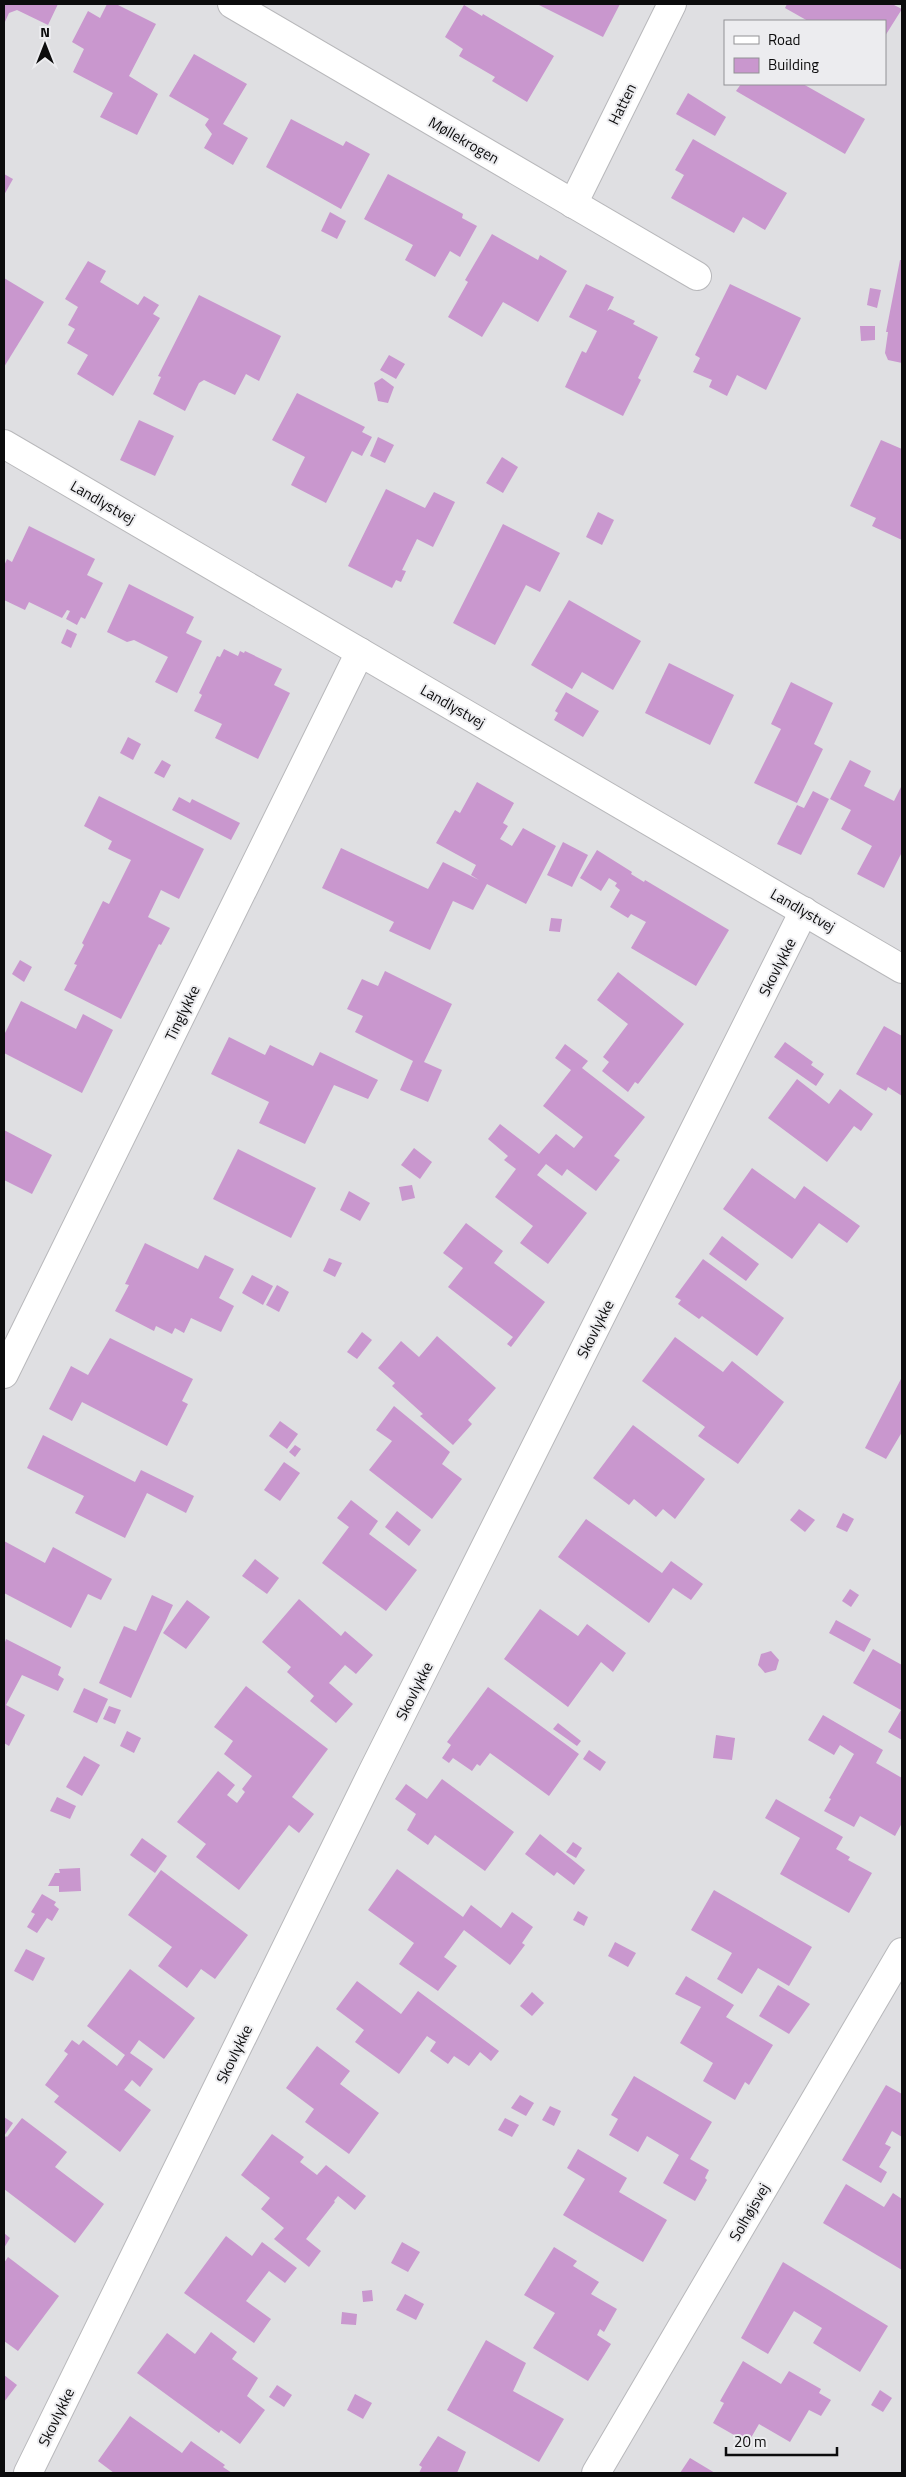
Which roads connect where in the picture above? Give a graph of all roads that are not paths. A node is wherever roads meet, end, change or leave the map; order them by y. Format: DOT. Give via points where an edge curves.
graph roads {
  1 [pos="232,4"];
  2 [pos="672,4"];
  3 [pos="572,204"];
  4 [pos="697,276"];
  5 [pos="4,444"];
  6 [pos="360,652"];
  7 [pos="804,911"];
  8 [pos="902,969"];
  9 [pos="4,1374"];
  10 [pos="902,1952"];
  11 [pos="28,2473"];
  12 [pos="596,2473"];
  1 -- 3 [label="street, Møllekrogen"];
  2 -- 3 [label="street, Hatten"];
  3 -- 4 [label="street, Møllekrogen"];
  5 -- 6 [label="street, Landlystvej"];
  6 -- 7 [label="street, Landlystvej"];
  6 -- 9 [label="street, Tinglykke"];
  7 -- 8 [label="street, Landlystvej"];
  7 -- 11 [label="street, Skovlykke" via="373,1771"];
  10 -- 12 [label="street, Solhøjsvej"];
}
